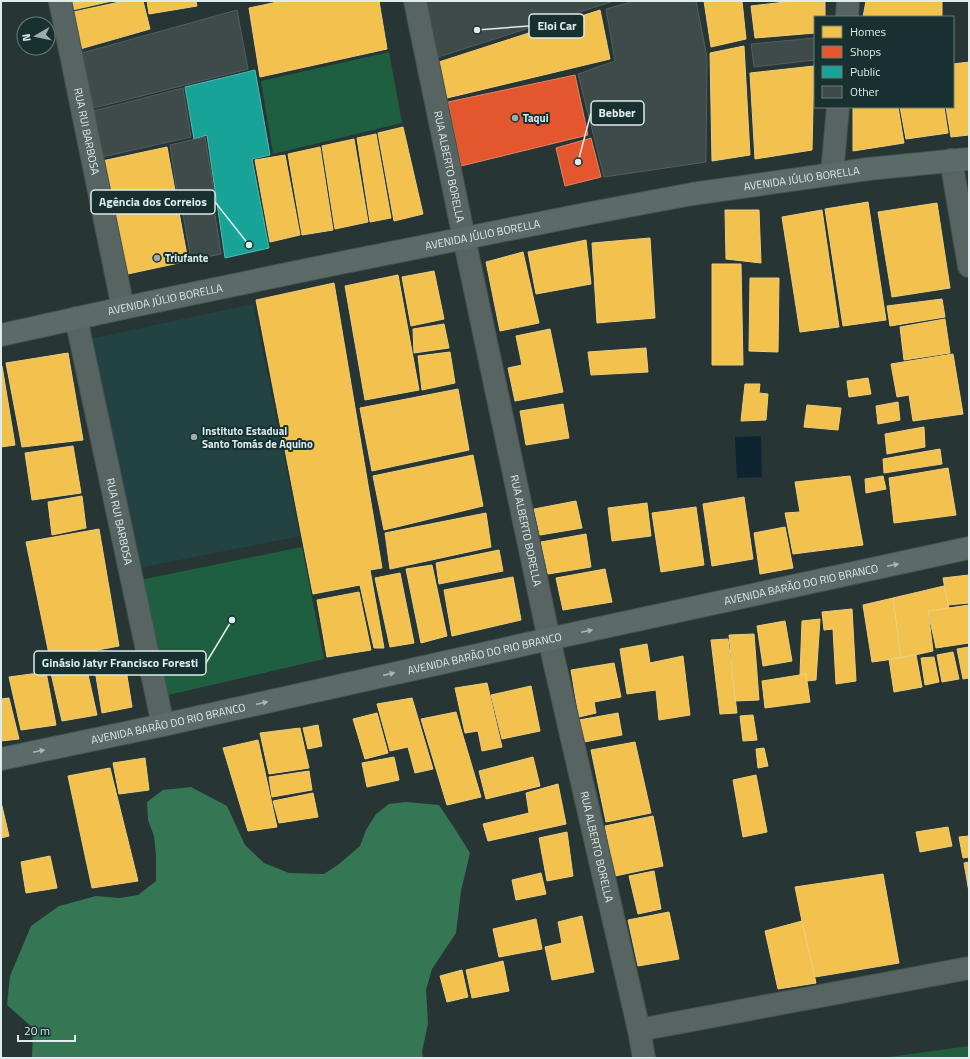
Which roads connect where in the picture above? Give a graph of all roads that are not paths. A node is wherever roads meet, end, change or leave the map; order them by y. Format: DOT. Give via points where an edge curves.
graph roads {
  1 [pos="60,1"];
  2 [pos="415,1"];
  3 [pos="848,1"];
  4 [pos="847,16"];
  5 [pos="838,108"];
  6 [pos="960,160"];
  7 [pos="832,174"];
  8 [pos="464,238"];
  9 [pos="969,266"];
  10 [pos="122,308"];
  11 [pos="76,318"];
  12 [pos="1,335"];
  13 [pos="969,548"];
  14 [pos="549,639"];
  15 [pos="163,725"];
  16 [pos="1,759"];
  17 [pos="969,968"];
  18 [pos="639,1030"];
  19 [pos="644,1058"];
  1 -- 10 [label="street, RUA RUI BARBOSA"];
  2 -- 8 [label="street, RUA ALBERTO BORELLA"];
  3 -- 4 [label="street"];
  5 -- 7 [label="street"];
  6 -- 7 [label="main road, AVENIDA JÚLIO BORELLA"];
  6 -- 9 [label="street"];
  7 -- 8 [label="main road, AVENIDA JÚLIO BORELLA" via="692,194"];
  8 -- 10 [label="main road, AVENIDA JÚLIO BORELLA"];
  8 -- 14 [label="street, RUA ALBERTO BORELLA"];
  10 -- 11 [label="main road, AVENIDA JÚLIO BORELLA"];
  11 -- 12 [label="main road, AVENIDA JÚLIO BORELLA"];
  11 -- 15 [label="street, RUA RUI BARBOSA"];
  14 -- 13 [label="main road, AVENIDA BARÃO DO RIO BRANCO, one-way"];
  15 -- 14 [label="main road, AVENIDA BARÃO DO RIO BRANCO, one-way"];
  14 -- 18 [label="street, RUA ALBERTO BORELLA"];
  16 -- 15 [label="main road, AVENIDA BARÃO DO RIO BRANCO, one-way"];
  17 -- 18 [label="street"];
  18 -- 19 [label="street, RUA ALBERTO BORELLA"];
}
